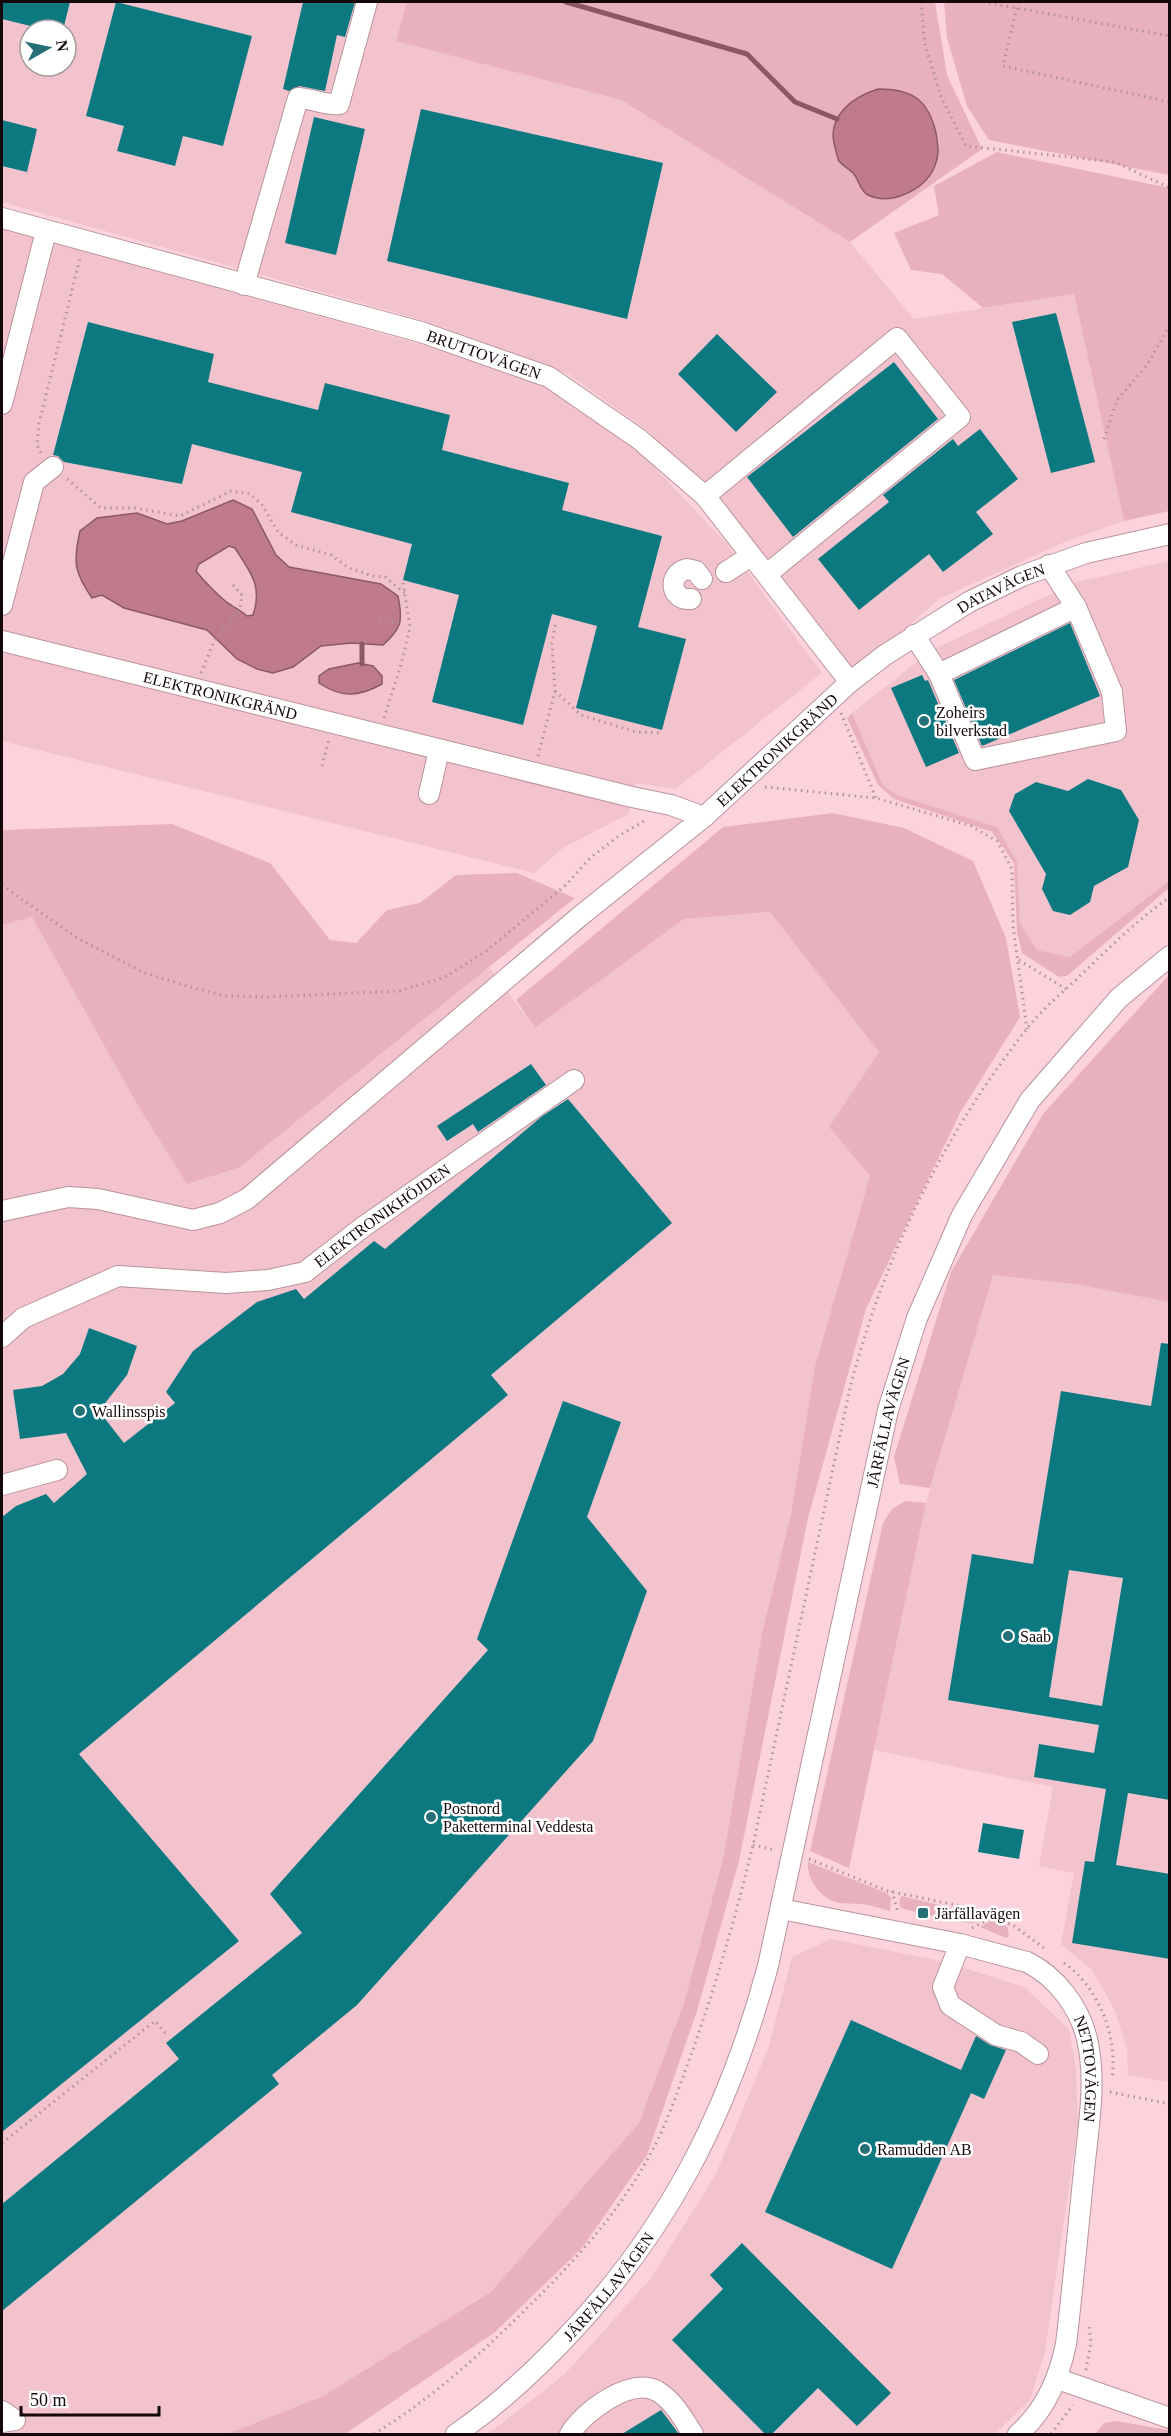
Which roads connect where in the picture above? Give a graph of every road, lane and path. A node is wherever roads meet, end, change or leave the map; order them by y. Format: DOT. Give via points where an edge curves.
graph roads {
  1 [pos="367,2"];
  2 [pos="921,2"];
  3 [pos="983,2"];
  4 [pos="1018,2"];
  5 [pos="1017,8"];
  6 [pos="1170,36"];
  7 [pos="1170,102"];
  8 [pos="1170,188"];
  9 [pos="2,218"];
  10 [pos="46,231"];
  11 [pos="84,241"];
  12 [pos="244,285"];
  13 [pos="1170,325"];
  14 [pos="2,404"];
  15 [pos="1104,439"];
  16 [pos="53,467"];
  17 [pos="705,496"];
  18 [pos="1170,534"];
  19 [pos="751,556"];
  20 [pos="1049,565"];
  21 [pos="726,572"];
  22 [pos="767,574"];
  23 [pos="699,575"];
  24 [pos="403,583"];
  25 [pos="233,585"];
  26 [pos="405,593"];
  27 [pos="691,599"];
  28 [pos="2,605"];
  29 [pos="1076,607"];
  30 [pos="380,618"];
  31 [pos="556,621"];
  32 [pos="402,623"];
  33 [pos="914,635"];
  34 [pos="2,641"];
  35 [pos="205,660"];
  36 [pos="939,674"];
  37 [pos="850,682"];
  38 [pos="555,691"];
  39 [pos="835,698"];
  40 [pos="332,723"];
  41 [pos="663,733"];
  42 [pos="380,735"];
  43 [pos="439,750"];
  44 [pos="322,766"];
  45 [pos="534,773"];
  46 [pos="747,777"];
  47 [pos="429,794"];
  48 [pos="876,798"];
  49 [pos="671,805"];
  50 [pos="704,817"];
  51 [pos="2,885"];
  52 [pos="1170,897"];
  53 [pos="1170,956"];
  54 [pos="1018,960"];
  55 [pos="1066,989"];
  56 [pos="1027,1029"];
  57 [pos="574,1080"];
  58 [pos="2,1211"];
  59 [pos="2,1337"];
  60 [pos="57,1470"];
  61 [pos="2,1485"];
  62 [pos="753,1845"];
  63 [pos="777,1851"];
  64 [pos="809,1859"];
  65 [pos="892,1892"];
  66 [pos="781,1909"];
  67 [pos="908,1914"];
  68 [pos="993,1917"];
  69 [pos="1014,1926"];
  70 [pos="961,1935"];
  71 [pos="166,2034"];
  72 [pos="1038,2054"];
  73 [pos="1110,2092"];
  74 [pos="1170,2104"];
  75 [pos="2,2143"];
  76 [pos="1058,2379"];
  77 [pos="1074,2403"];
  78 [pos="2,2411"];
  79 [pos="1170,2418"];
  80 [pos="2,2422"];
  81 [pos="374,2434"];
  82 [pos="456,2434"];
  83 [pos="570,2434"];
  84 [pos="693,2434"];
  85 [pos="1018,2434"];
  86 [pos="1051,2434"];
  1 -- 12 [label="street" via="339,104 298,98"];
  2 -- 8 [label="path" via="925,45 941,97 966,146 1114,162"];
  3 -- 5 [label="path"];
  4 -- 5 [label="path"];
  5 -- 6 [label="path"];
  5 -- 7 [label="path" via="1003,66"];
  9 -- 10 [label="street, BRUTTOVÄGEN"];
  10 -- 11 [label="street, BRUTTOVÄGEN"];
  10 -- 14 [label="street"];
  11 -- 12 [label="street, BRUTTOVÄGEN"];
  11 -- 16 [label="path" via="39,423 37,445"];
  12 -- 17 [label="street, BRUTTOVÄGEN" via="421,332 549,377 639,440"];
  13 -- 15 [label="path" via="1147,365 1117,400"];
  16 -- 26 [label="path" via="101,508 135,508 180,516 231,491 250,494 262,505 278,532 296,545 331,555 349,568 385,577"];
  16 -- 28 [label="street" via="34,482"];
  17 -- 19 [label="street, BRUTTOVÄGEN"];
  17 -- 22 [label="street" via="897,338 960,417"];
  18 -- 20 [label="street, DATAVÄGEN"];
  19 -- 21 [label="street"];
  19 -- 22 [label="street, BRUTTOVÄGEN"];
  20 -- 29 [label="street"];
  20 -- 33 [label="street, DATAVÄGEN" via="969,602"];
  22 -- 37 [label="street, BRUTTOVÄGEN"];
  23 -- 27 [label="street" via="682,570 673,579 676,595"];
  24 -- 26 [label="path"];
  25 -- 35 [label="path" via="242,595 240,609 214,641"];
  26 -- 42 [label="path" via="410,627"];
  29 -- 36 [label="street"];
  29 -- 36 [label="street" via="1112,692 1116,731 975,760"];
  30 -- 32 [label="path"];
  31 -- 38 [label="path" via="552,643"];
  33 -- 36 [label="street"];
  33 -- 37 [label="street, DATAVÄGEN"];
  34 -- 40 [label="street, ELEKTRONIKGRÄND"];
  37 -- 39 [label="street, ELEKTRONIKGRÄND"];
  38 -- 41 [label="path" via="581,715 636,732"];
  38 -- 45 [label="path"];
  39 -- 46 [label="street, ELEKTRONIKGRÄND"];
  39 -- 48 [label="path"];
  40 -- 42 [label="street, ELEKTRONIKGRÄND"];
  40 -- 44 [label="path"];
  42 -- 43 [label="street, ELEKTRONIKGRÄND"];
  43 -- 45 [label="street, ELEKTRONIKGRÄND"];
  43 -- 47 [label="street"];
  45 -- 49 [label="street, ELEKTRONIKGRÄND"];
  46 -- 48 [label="path" via="762,786"];
  46 -- 50 [label="street, ELEKTRONIKGRÄND"];
  48 -- 54 [label="path" via="971,826 997,841 1012,869"];
  49 -- 50 [label="street, ELEKTRONIKGRÄND"];
  49 -- 51 [label="path" via="590,858 567,885 485,952 445,977 399,991 264,997 226,996 194,988 145,973 77,938"];
  50 -- 58 [label="street, ELEKTRONIKGRÄND" via="579,917 247,1199 220,1213 193,1220 98,1199 68,1197"];
  52 -- 55 [label="path" via="1142,916"];
  53 -- 66 [label="street, JÄRFÄLLAVÄGEN" via="1119,998 1030,1100 963,1215 918,1318 888,1410"];
  54 -- 55 [label="path"];
  54 -- 56 [label="path"];
  55 -- 56 [label="path"];
  56 -- 62 [label="path" via="957,1128 882,1281 850,1388"];
  57 -- 59 [label="street, ELEKTRONIKHÖJDEN" via="305,1272 226,1283 118,1276 23,1318"];
  60 -- 61 [label="street"];
  62 -- 63 [label="path"];
  62 -- 81 [label="path" via="724,1960 677,2094 656,2144 625,2194 564,2271 498,2337 441,2389"];
  64 -- 65 [label="path"];
  65 -- 67 [label="path" via="897,1912"];
  65 -- 68 [label="path"];
  66 -- 70 [label="street, NETTOVÄGEN"];
  66 -- 82 [label="street, JÄRFÄLLAVÄGEN" via="755,2015 729,2087 688,2176 627,2267 587,2316 521,2383"];
  68 -- 69 [label="path"];
  68 -- 70 [label="path"];
  70 -- 72 [label="street" via="943,1987 950,2005 996,2035 1021,2042"];
  70 -- 76 [label="street, NETTOVÄGEN" via="1036,1966 1072,2004 1087,2039 1089,2122 1069,2326"];
  71 -- 75 [label="path" via="155,2021"];
  73 -- 74 [label="path"];
  76 -- 79 [label="street"];
  76 -- 85 [label="street, NETTOVÄGEN"];
  77 -- 86 [label="path"];
  78 -- 80 [label="street" via="15,2420"];
  83 -- 84 [label="street" via="576,2424 605,2402 632,2388 656,2391 676,2407"];
}
